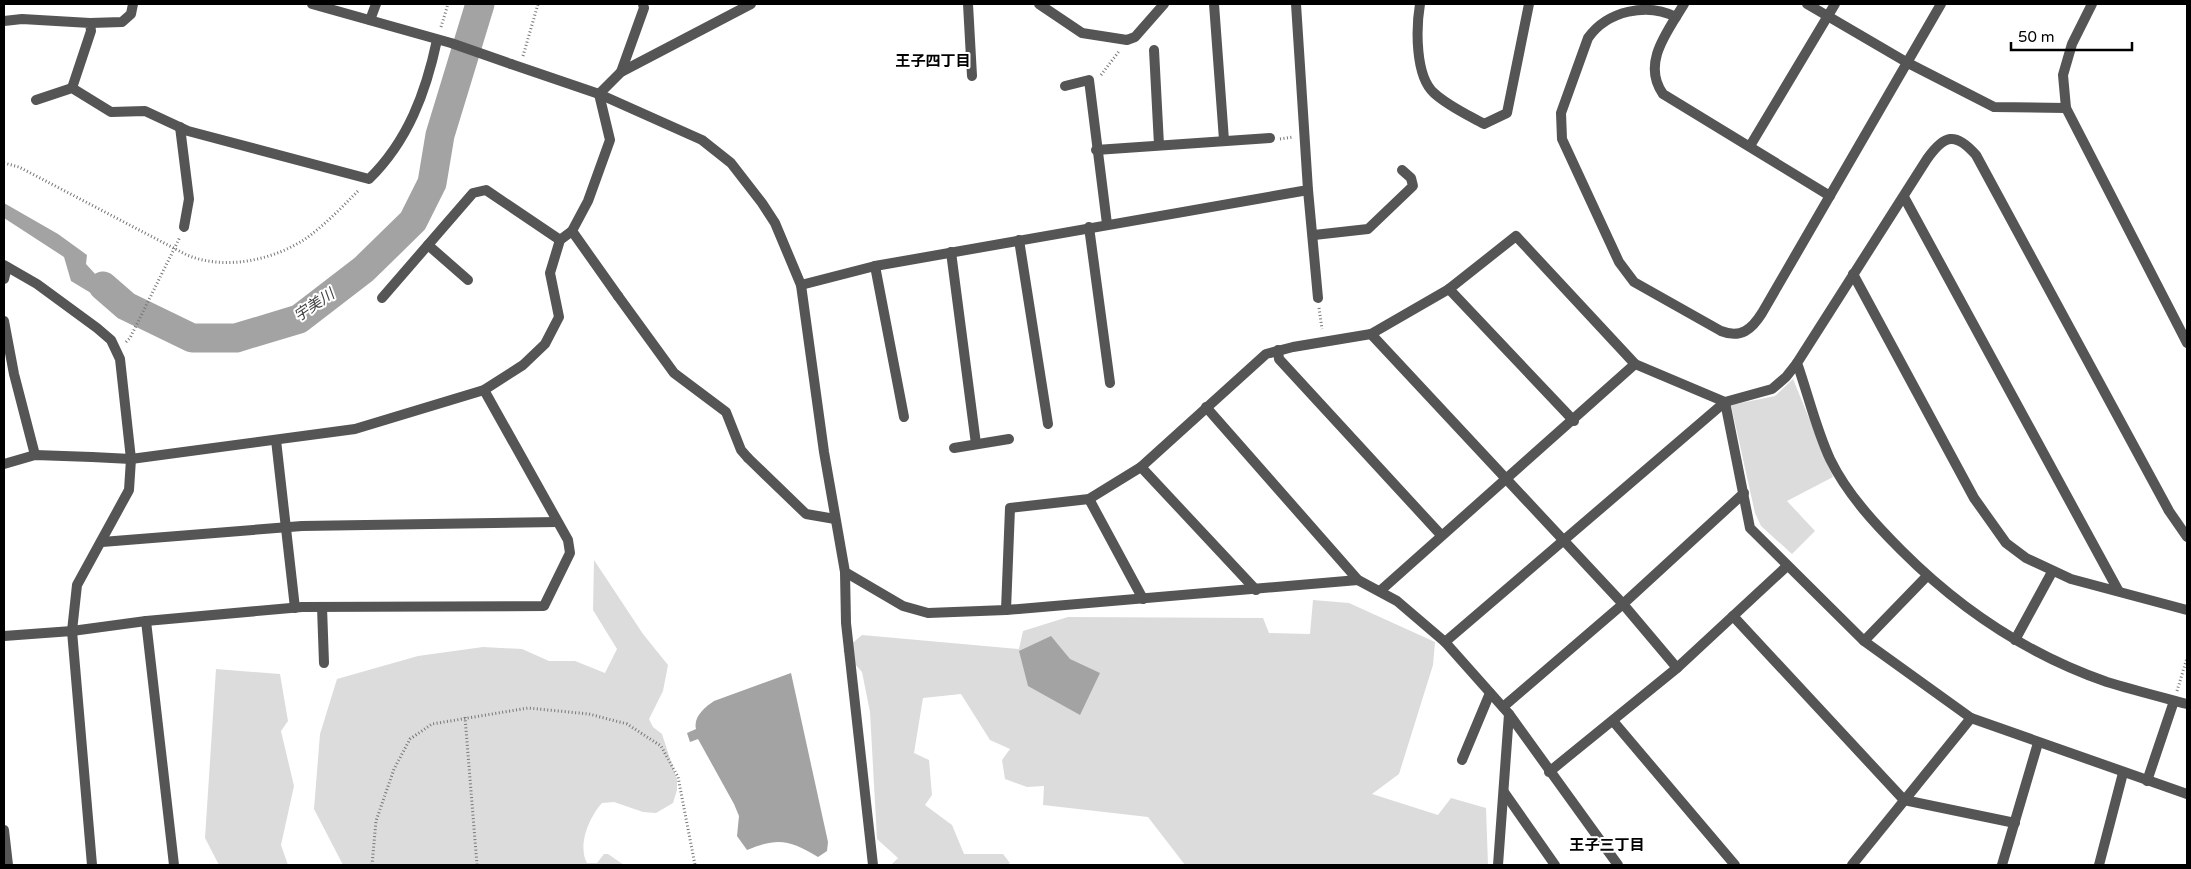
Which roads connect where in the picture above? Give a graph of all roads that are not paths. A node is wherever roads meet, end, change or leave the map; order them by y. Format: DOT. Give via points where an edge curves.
graph roads {
  1 [pos="133,4"];
  2 [pos="312,4"];
  3 [pos="376,4"];
  4 [pos="643,4"];
  5 [pos="751,4"];
  6 [pos="968,4"];
  7 [pos="1039,4"];
  8 [pos="1164,4"];
  9 [pos="1214,4"];
  10 [pos="1296,4"];
  11 [pos="1420,4"];
  12 [pos="1529,4"];
  13 [pos="1684,4"];
  14 [pos="1807,4"];
  15 [pos="1834,4"];
  16 [pos="1941,4"];
  17 [pos="2092,4"];
  18 [pos="1827,16"];
  19 [pos="1676,17"];
  20 [pos="370,20"];
  21 [pos="4,21"];
  22 [pos="90,23"];
  23 [pos="437,40"];
  24 [pos="1154,50"];
  25 [pos="1908,63"];
  26 [pos="621,72"];
  27 [pos="972,76"];
  28 [pos="1064,86"];
  29 [pos="72,88"];
  30 [pos="599,94"];
  31 [pos="36,100"];
  32 [pos="2066,108"];
  33 [pos="180,127"];
  34 [pos="1270,138"];
  35 [pos="1224,140"];
  36 [pos="1159,146"];
  37 [pos="1750,146"];
  38 [pos="1096,150"];
  39 [pos="1402,170"];
  40 [pos="1308,190"];
  41 [pos="1830,196"];
  42 [pos="1904,197"];
  43 [pos="1107,224"];
  44 [pos="184,227"];
  45 [pos="1090,227"];
  46 [pos="572,231"];
  47 [pos="1314,235"];
  48 [pos="560,240"];
  49 [pos="1019,240"];
  50 [pos="428,245"];
  51 [pos="950,252"];
  52 [pos="5,266"];
  53 [pos="875,266"];
  54 [pos="1853,274"];
  55 [pos="4,279"];
  56 [pos="468,280"];
  57 [pos="801,285"];
  58 [pos="1449,290"];
  59 [pos="382,298"];
  60 [pos="1318,298"];
  61 [pos="4,321"];
  62 [pos="1371,334"];
  63 [pos="2187,342"];
  64 [pos="1278,350"];
  65 [pos="1797,363"];
  66 [pos="1635,364"];
  67 [pos="1110,383"];
  68 [pos="484,390"];
  69 [pos="1725,402"];
  70 [pos="1206,408"];
  71 [pos="904,417"];
  72 [pos="1574,421"];
  73 [pos="1048,424"];
  74 [pos="1009,439"];
  75 [pos="276,440"];
  76 [pos="976,444"];
  77 [pos="954,448"];
  78 [pos="35,455"];
  79 [pos="131,459"];
  80 [pos="4,464"];
  81 [pos="1141,467"];
  82 [pos="1507,478"];
  83 [pos="1744,493"];
  84 [pos="1089,499"];
  85 [pos="835,519"];
  86 [pos="557,522"];
  87 [pos="286,528"];
  88 [pos="1441,535"];
  89 [pos="2187,537"];
  90 [pos="1564,541"];
  91 [pos="102,542"];
  92 [pos="1788,566"];
  93 [pos="845,572"];
  94 [pos="2052,572"];
  95 [pos="1927,576"];
  96 [pos="1358,580"];
  97 [pos="1256,590"];
  98 [pos="2118,590"];
  99 [pos="1380,591"];
  100 [pos="1143,599"];
  101 [pos="1623,604"];
  102 [pos="322,607"];
  103 [pos="295,608"];
  104 [pos="1006,610"];
  105 [pos="2187,610"];
  106 [pos="1733,616"];
  107 [pos="146,622"];
  108 [pos="72,631"];
  109 [pos="4,636"];
  110 [pos="2015,640"];
  111 [pos="1864,641"];
  112 [pos="1445,642"];
  113 [pos="324,663"];
  114 [pos="1677,668"];
  115 [pos="1490,693"];
  116 [pos="2174,701"];
  117 [pos="2187,704"];
  118 [pos="1506,711"];
  119 [pos="1971,718"];
  120 [pos="1613,721"];
  121 [pos="2038,743"];
  122 [pos="1462,760"];
  123 [pos="1549,772"];
  124 [pos="2123,773"];
  125 [pos="2147,781"];
  126 [pos="1504,792"];
  127 [pos="2187,794"];
  128 [pos="1904,800"];
  129 [pos="2015,823"];
  130 [pos="4,830"];
  131 [pos="8,865"];
  132 [pos="92,865"];
  133 [pos="174,865"];
  134 [pos="873,865"];
  135 [pos="1498,865"];
  136 [pos="1554,865"];
  137 [pos="1618,865"];
  138 [pos="1735,865"];
  139 [pos="1852,865"];
  140 [pos="2002,865"];
  141 [pos="2100,865"];
  1 -- 22 [label="street" via="131,14 122,22"];
  2 -- 20 [label="street"];
  3 -- 20 [label="street"];
  4 -- 26 [label="street"];
  5 -- 26 [label="street"];
  6 -- 27 [label="street"];
  7 -- 8 [label="street" via="1082,33 1127,40 1135,36"];
  9 -- 35 [label="street"];
  10 -- 40 [label="street"];
  11 -- 12 [label="street" via="1417,24 1423,80 1434,94 1484,124 1507,113"];
  13 -- 19 [label="street"];
  14 -- 18 [label="street"];
  15 -- 18 [label="street"];
  16 -- 25 [label="street"];
  17 -- 32 [label="street" via="2072,44 2063,75"];
  18 -- 25 [label="street"];
  18 -- 37 [label="street"];
  19 -- 37 [label="street" via="1656,52 1654,74 1657,86 1673,102"];
  19 -- 41 [label="street" via="1665,11 1638,10 1613,17 1593,32 1560,113 1562,139 1619,262 1634,282 1721,331 1737,334 1748,331 1762,313"];
  20 -- 23 [label="street"];
  21 -- 22 [label="street"];
  22 -- 29 [label="street" via="91,31"];
  23 -- 30 [label="street"];
  23 -- 33 [label="street" via="423,96 388,160 369,179"];
  24 -- 36 [label="street"];
  25 -- 32 [label="street" via="1994,107"];
  25 -- 41 [label="street"];
  26 -- 30 [label="street"];
  28 -- 38 [label="street" via="1088,80"];
  29 -- 31 [label="street"];
  29 -- 33 [label="street" via="111,112 145,111"];
  30 -- 46 [label="street" via="610,140 588,201"];
  30 -- 57 [label="street" via="702,140 731,163 774,223"];
  32 -- 63 [label="street"];
  33 -- 44 [label="street" via="189,200"];
  34 -- 35 [label="street"];
  35 -- 36 [label="street"];
  36 -- 38 [label="street"];
  37 -- 41 [label="street"];
  38 -- 43 [label="street"];
  39 -- 47 [label="street" via="1411,178 1413,186 1368,229"];
  40 -- 43 [label="street"];
  40 -- 47 [label="street"];
  42 -- 54 [label="street"];
  42 -- 89 [label="street" via="1927,159 1944,140 1955,138 1965,142 1976,154 2169,511"];
  42 -- 98 [label="street"];
  43 -- 45 [label="street"];
  45 -- 49 [label="street"];
  45 -- 67 [label="street"];
  46 -- 48 [label="street"];
  46 -- 85 [label="street" via="674,373 726,412 741,450 748,458 806,514"];
  47 -- 60 [label="street"];
  48 -- 50 [label="street" via="486,190 473,193"];
  48 -- 68 [label="street" via="550,273 559,317 545,344 523,365"];
  49 -- 51 [label="street"];
  49 -- 73 [label="street"];
  50 -- 56 [label="street"];
  50 -- 59 [label="street"];
  51 -- 53 [label="street"];
  51 -- 76 [label="street"];
  52 -- 55 [label="street"];
  52 -- 79 [label="street" via="64,302 111,340 120,359"];
  53 -- 57 [label="street"];
  53 -- 71 [label="street"];
  54 -- 65 [label="street"];
  54 -- 94 [label="street" via="1988,521 2006,543"];
  57 -- 85 [label="street"];
  58 -- 62 [label="street"];
  58 -- 66 [label="street" via="1516,236"];
  58 -- 72 [label="street"];
  61 -- 78 [label="street"];
  62 -- 64 [label="street"];
  62 -- 82 [label="street"];
  64 -- 70 [label="street" via="1266,354"];
  64 -- 88 [label="street" via="1279,359"];
  65 -- 69 [label="street" via="1772,389"];
  65 -- 95 [label="street" via="1830,459 1877,527"];
  66 -- 69 [label="street"];
  66 -- 72 [label="street"];
  68 -- 75 [label="street" via="355,429"];
  68 -- 86 [label="street"];
  69 -- 83 [label="street"];
  69 -- 90 [label="street"];
  70 -- 81 [label="street"];
  70 -- 96 [label="street"];
  72 -- 82 [label="street"];
  74 -- 76 [label="street"];
  75 -- 79 [label="street"];
  75 -- 87 [label="street"];
  76 -- 77 [label="street"];
  78 -- 79 [label="street"];
  78 -- 80 [label="street"];
  79 -- 91 [label="street" via="129,490"];
  81 -- 84 [label="street"];
  81 -- 97 [label="street"];
  82 -- 88 [label="street"];
  82 -- 90 [label="street"];
  83 -- 92 [label="street" via="1750,528"];
  83 -- 101 [label="street"];
  84 -- 100 [label="street"];
  84 -- 104 [label="street" via="1010,508"];
  85 -- 93 [label="street"];
  86 -- 87 [label="street"];
  86 -- 102 [label="street" via="568,540 570,553 544,606"];
  87 -- 91 [label="street"];
  87 -- 103 [label="street"];
  88 -- 99 [label="street"];
  90 -- 101 [label="street"];
  90 -- 112 [label="street"];
  91 -- 108 [label="street" via="77,586"];
  92 -- 106 [label="street"];
  92 -- 111 [label="street"];
  93 -- 104 [label="street" via="903,606 928,613"];
  93 -- 134 [label="street" via="846,624"];
  94 -- 98 [label="street"];
  94 -- 110 [label="street"];
  95 -- 110 [label="street" via="1976,616"];
  95 -- 111 [label="street"];
  96 -- 97 [label="street"];
  96 -- 99 [label="street"];
  97 -- 100 [label="street"];
  98 -- 105 [label="street"];
  99 -- 112 [label="street" via="1397,601"];
  100 -- 104 [label="street"];
  101 -- 114 [label="street"];
  101 -- 118 [label="street"];
  102 -- 103 [label="street"];
  102 -- 113 [label="street"];
  103 -- 107 [label="street"];
  106 -- 114 [label="street"];
  106 -- 128 [label="street"];
  107 -- 108 [label="street"];
  107 -- 133 [label="street"];
  108 -- 109 [label="street"];
  108 -- 132 [label="street"];
  110 -- 116 [label="street" via="2107,681"];
  111 -- 119 [label="street"];
  112 -- 115 [label="street"];
  114 -- 120 [label="street"];
  115 -- 118 [label="street"];
  115 -- 122 [label="street"];
  116 -- 117 [label="street"];
  116 -- 125 [label="street"];
  118 -- 123 [label="street"];
  118 -- 126 [label="street"];
  119 -- 121 [label="street"];
  119 -- 128 [label="street"];
  120 -- 123 [label="street"];
  120 -- 138 [label="street"];
  121 -- 124 [label="street"];
  121 -- 129 [label="street"];
  123 -- 137 [label="street"];
  124 -- 125 [label="street"];
  124 -- 141 [label="street"];
  125 -- 127 [label="street"];
  126 -- 135 [label="street"];
  126 -- 136 [label="street"];
  128 -- 129 [label="street"];
  128 -- 139 [label="street"];
  129 -- 140 [label="street"];
  130 -- 131 [label="street"];
}
